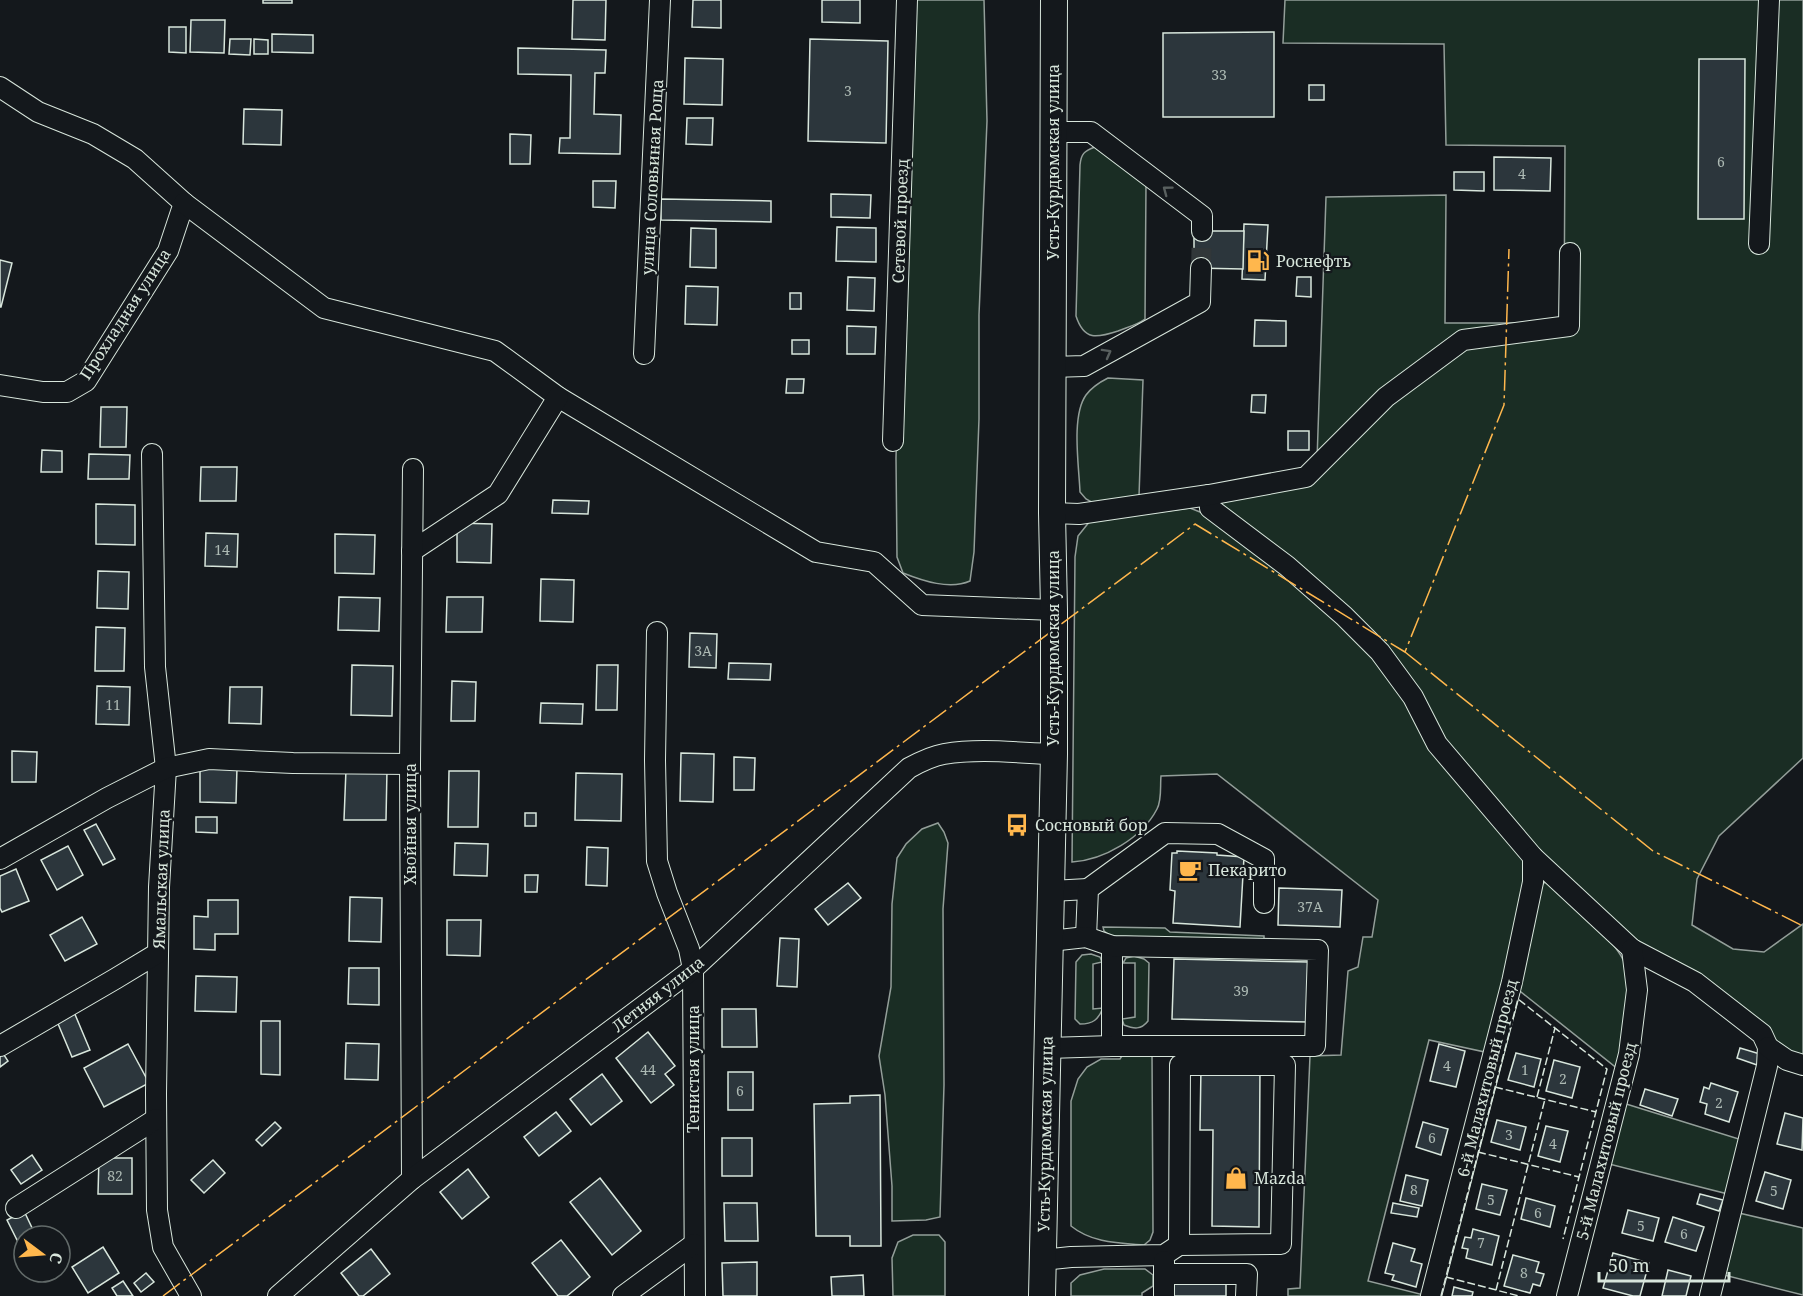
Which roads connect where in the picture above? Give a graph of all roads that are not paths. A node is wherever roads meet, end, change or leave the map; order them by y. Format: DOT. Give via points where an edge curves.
graph roads {
  1 [pos="660,0"];
  2 [pos="907,0"];
  3 [pos="1054,0"];
  4 [pos="1769,0"];
  5 [pos="0,87"];
  6 [pos="1054,132"];
  7 [pos="184,203"];
  8 [pos="1202,231"];
  9 [pos="1759,244"];
  10 [pos="1570,253"];
  11 [pos="1201,268"];
  12 [pos="644,354"];
  13 [pos="1052,367"];
  14 [pos="0,386"];
  15 [pos="558,397"];
  16 [pos="892,441"];
  17 [pos="152,454"];
  18 [pos="413,469"];
  19 [pos="1209,495"];
  20 [pos="1052,513"];
  21 [pos="412,551"];
  22 [pos="1054,610"];
  23 [pos="657,632"];
  24 [pos="1053,754"];
  25 [pos="410,764"];
  26 [pos="166,768"];
  27 [pos="1533,858"];
  28 [pos="0,859"];
  29 [pos="1088,889"];
  30 [pos="1052,891"];
  31 [pos="1263,903"];
  32 [pos="1086,937"];
  33 [pos="1050,941"];
  34 [pos="1112,946"];
  35 [pos="1632,949"];
  36 [pos="158,953"];
  37 [pos="693,969"];
  38 [pos="0,1046"];
  39 [pos="1112,1046"];
  40 [pos="1768,1047"];
  41 [pos="1048,1048"];
  42 [pos="1803,1065"];
  43 [pos="156,1119"];
  44 [pos="412,1179"];
  45 [pos="16,1208"];
  46 [pos="694,1244"];
  47 [pos="1169,1258"];
  48 [pos="1042,1260"];
  49 [pos="191,1296"];
  50 [pos="278,1296"];
  51 [pos="623,1296"];
  52 [pos="694,1296"];
  53 [pos="1042,1296"];
  54 [pos="1164,1296"];
  55 [pos="1246,1296"];
  56 [pos="1431,1296"];
  57 [pos="1567,1296"];
  58 [pos="1710,1296"];
  1 -- 12 [label="street, улица Соловьиная Роща"];
  2 -- 16 [label="street, Сетевой проезд"];
  3 -- 6 [label="main road, Усть-Курдюмская улица"];
  4 -- 9 [label="street"];
  5 -- 7 [label="street" via="38,112 93,134 135,159"];
  8 -- 6 [label="street, one-way" via="1202,216 1091,132"];
  6 -- 13 [label="main road, Усть-Курдюмская улица"];
  7 -- 14 [label="street, Прохладная улица" via="168,251 86,381 68,392"];
  7 -- 15 [label="street" via="324,308 495,351"];
  10 -- 19 [label="street" via="1569,326 1463,340 1386,397 1306,477"];
  13 -- 11 [label="street, one-way" via="1084,366 1200,302"];
  13 -- 20 [label="main road, Усть-Курдюмская улица"];
  15 -- 21 [label="street" via="498,494"];
  15 -- 22 [label="street" via="816,552 874,562 922,605"];
  17 -- 26 [label="street, Ямальская улица" via="155,666"];
  18 -- 21 [label="street, Хвойная улица"];
  19 -- 20 [label="street" via="1079,514"];
  19 -- 27 [label="street" via="1210,508 1287,566 1380,652 1413,698 1437,744"];
  20 -- 22 [label="main road, Усть-Курдюмская улица"];
  21 -- 25 [label="street, Хвойная улица"];
  22 -- 24 [label="main road, Усть-Курдюмская улица"];
  23 -- 37 [label="street, Тенистая улица" via="657,861"];
  24 -- 30 [label="main road, Усть-Курдюмская улица"];
  24 -- 37 [label="street, Летняя улица" via="972,751 943,754 909,768"];
  25 -- 26 [label="street" via="209,759"];
  25 -- 44 [label="street, Хвойная улица"];
  26 -- 28 [label="street"];
  26 -- 36 [label="street, Ямальская улица"];
  27 -- 35 [label="street"];
  27 -- 56 [label="street, 6-й Малахитовый проезд" via="1533,882 1512,982"];
  29 -- 30 [label="street"];
  29 -- 31 [label="street" via="1165,833 1218,834 1264,859"];
  29 -- 32 [label="street"];
  30 -- 33 [label="main road, Усть-Курдюмская улица"];
  32 -- 33 [label="street"];
  32 -- 34 [label="street"];
  33 -- 41 [label="main road, Усть-Курдюмская улица"];
  34 -- 39 [label="street"];
  34 -- 39 [label="street" via="1318,950 1315,1046"];
  35 -- 40 [label="street" via="1695,982 1762,1034"];
  35 -- 57 [label="street, 5-й Малахитовый проезд" via="1636,990 1629,1054"];
  36 -- 38 [label="street"];
  36 -- 43 [label="street, Ямальская улица"];
  37 -- 44 [label="street, Летняя улица"];
  37 -- 46 [label="street, Тенистая улица"];
  39 -- 41 [label="street"];
  40 -- 42 [label="street"];
  40 -- 58 [label="street" via="1754,1122"];
  41 -- 48 [label="main road, Усть-Курдюмская улица"];
  43 -- 45 [label="street"];
  43 -- 49 [label="street, Ямальская улица" via="157,1210 163,1247"];
  44 -- 50 [label="street, Летняя улица"];
  46 -- 51 [label="street"];
  46 -- 52 [label="street, Тенистая улица"];
  47 -- 47 [label="street" via="1281,1244 1285,1065 1180,1065"];
  47 -- 48 [label="street"];
  47 -- 54 [label="street"];
  47 -- 55 [label="street" via="1247,1274"];
  48 -- 53 [label="main road, Усть-Курдюмская улица"];
}
